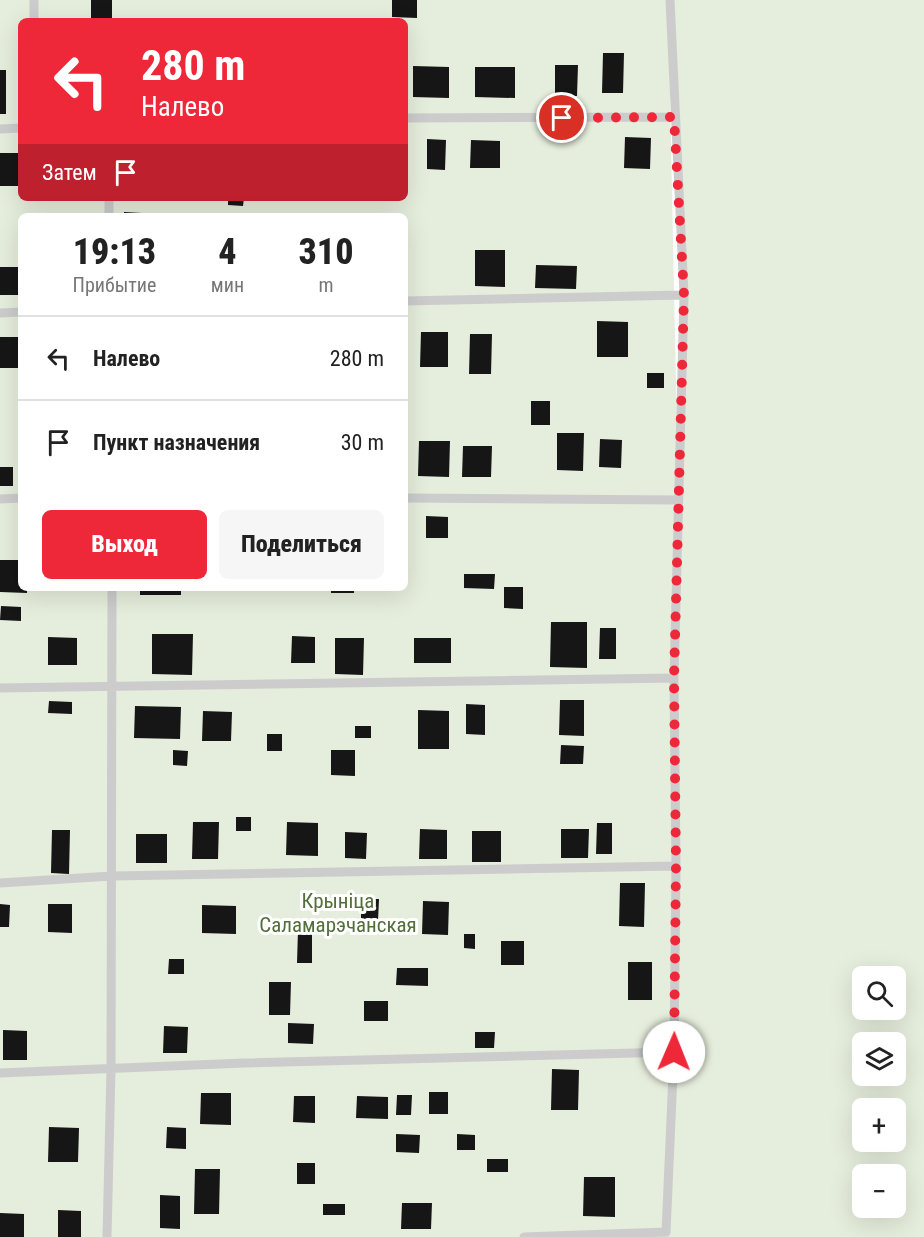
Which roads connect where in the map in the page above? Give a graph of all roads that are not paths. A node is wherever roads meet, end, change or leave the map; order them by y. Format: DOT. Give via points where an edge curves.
graph roads {
  1 [pos="34,0"];
  2 [pos="670,0"];
  3 [pos="34,18"];
  4 [pos="674,117"];
  5 [pos="408,118"];
  6 [pos="18,128"];
  7 [pos="0,129"];
  8 [pos="684,295"];
  9 [pos="408,301"];
  10 [pos="18,312"];
  11 [pos="0,313"];
  12 [pos="18,498"];
  13 [pos="408,498"];
  14 [pos="0,499"];
  15 [pos="678,500"];
  16 [pos="112,591"];
  17 [pos="674,678"];
  18 [pos="111,685"];
  19 [pos="0,688"];
  20 [pos="676,866"];
  21 [pos="112,876"];
  22 [pos="0,883"];
  23 [pos="674,1052"];
  24 [pos="111,1070"];
  25 [pos="0,1073"];
  26 [pos="107,1237"];
  27 [pos="524,1237"];
  1 -- 3 [label="lane"];
  2 -- 4 [label="lane"];
  4 -- 5 [label="lane"];
  4 -- 8 [label="lane"];
  6 -- 7 [label="lane"];
  8 -- 9 [label="lane"];
  8 -- 15 [label="lane"];
  10 -- 11 [label="lane"];
  12 -- 14 [label="lane"];
  13 -- 15 [label="lane"];
  15 -- 17 [label="lane"];
  16 -- 18 [label="lane"];
  17 -- 18 [label="lane"];
  17 -- 20 [label="lane"];
  18 -- 19 [label="lane"];
  18 -- 21 [label="lane"];
  20 -- 21 [label="lane"];
  20 -- 23 [label="lane"];
  21 -- 22 [label="lane"];
  21 -- 24 [label="lane"];
  23 -- 24 [label="lane"];
  23 -- 27 [label="lane" via="666,1232"];
  24 -- 25 [label="lane"];
  24 -- 26 [label="lane"];
}
